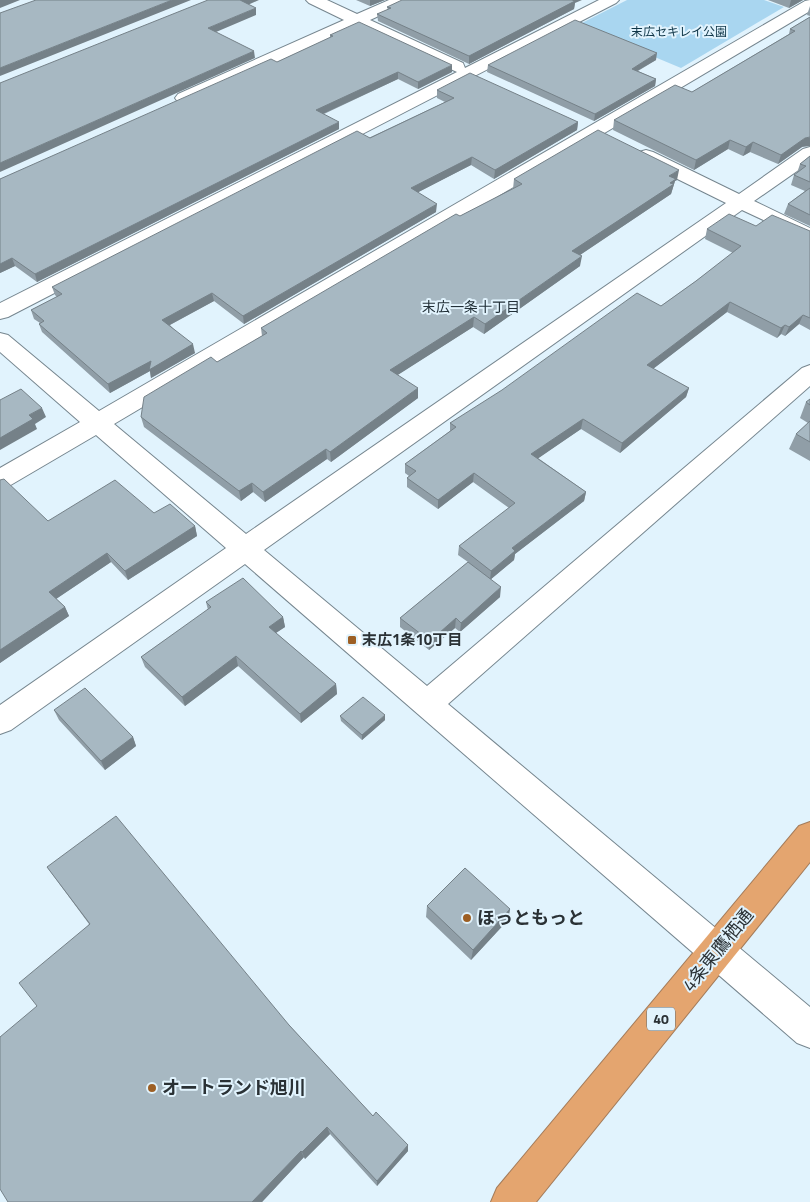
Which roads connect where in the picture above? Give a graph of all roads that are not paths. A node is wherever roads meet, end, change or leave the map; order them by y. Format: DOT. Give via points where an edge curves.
graph roads {
  1 [pos="314,0"];
  2 [pos="402,0"];
  3 [pos="611,0"];
  4 [pos="810,4"];
  5 [pos="356,20"];
  6 [pos="468,72"];
  7 [pos="485,80"];
  8 [pos="169,104"];
  9 [pos="629,147"];
  10 [pos="810,153"];
  11 [pos="740,202"];
  12 [pos="810,236"];
  13 [pos="0,312"];
  14 [pos="0,340"];
  15 [pos="810,373"];
  16 [pos="97,424"];
  17 [pos="0,480"];
  18 [pos="245,550"];
  19 [pos="427,704"];
  20 [pos="0,721"];
  21 [pos="810,837"];
  22 [pos="717,951"];
  23 [pos="810,1030"];
  24 [pos="511,1202"];
  1 -- 5 [label="street"];
  2 -- 5 [label="street"];
  3 -- 6 [label="street"];
  4 -- 16 [label="street"];
  5 -- 6 [label="street"];
  5 -- 8 [label="street"];
  6 -- 7 [label="street"];
  6 -- 13 [label="street"];
  9 -- 11 [label="street"];
  10 -- 11 [label="street"];
  11 -- 12 [label="street"];
  11 -- 18 [label="street"];
  14 -- 16 [label="street"];
  15 -- 19 [label="street"];
  16 -- 17 [label="street"];
  16 -- 18 [label="street"];
  18 -- 19 [label="street"];
  18 -- 20 [label="street"];
  19 -- 22 [label="street"];
  21 -- 22 [label="highway, 4条東鷹栖通 / 40"];
  22 -- 23 [label="street"];
  22 -- 24 [label="highway, 4条東鷹栖通 / 40"];
}
